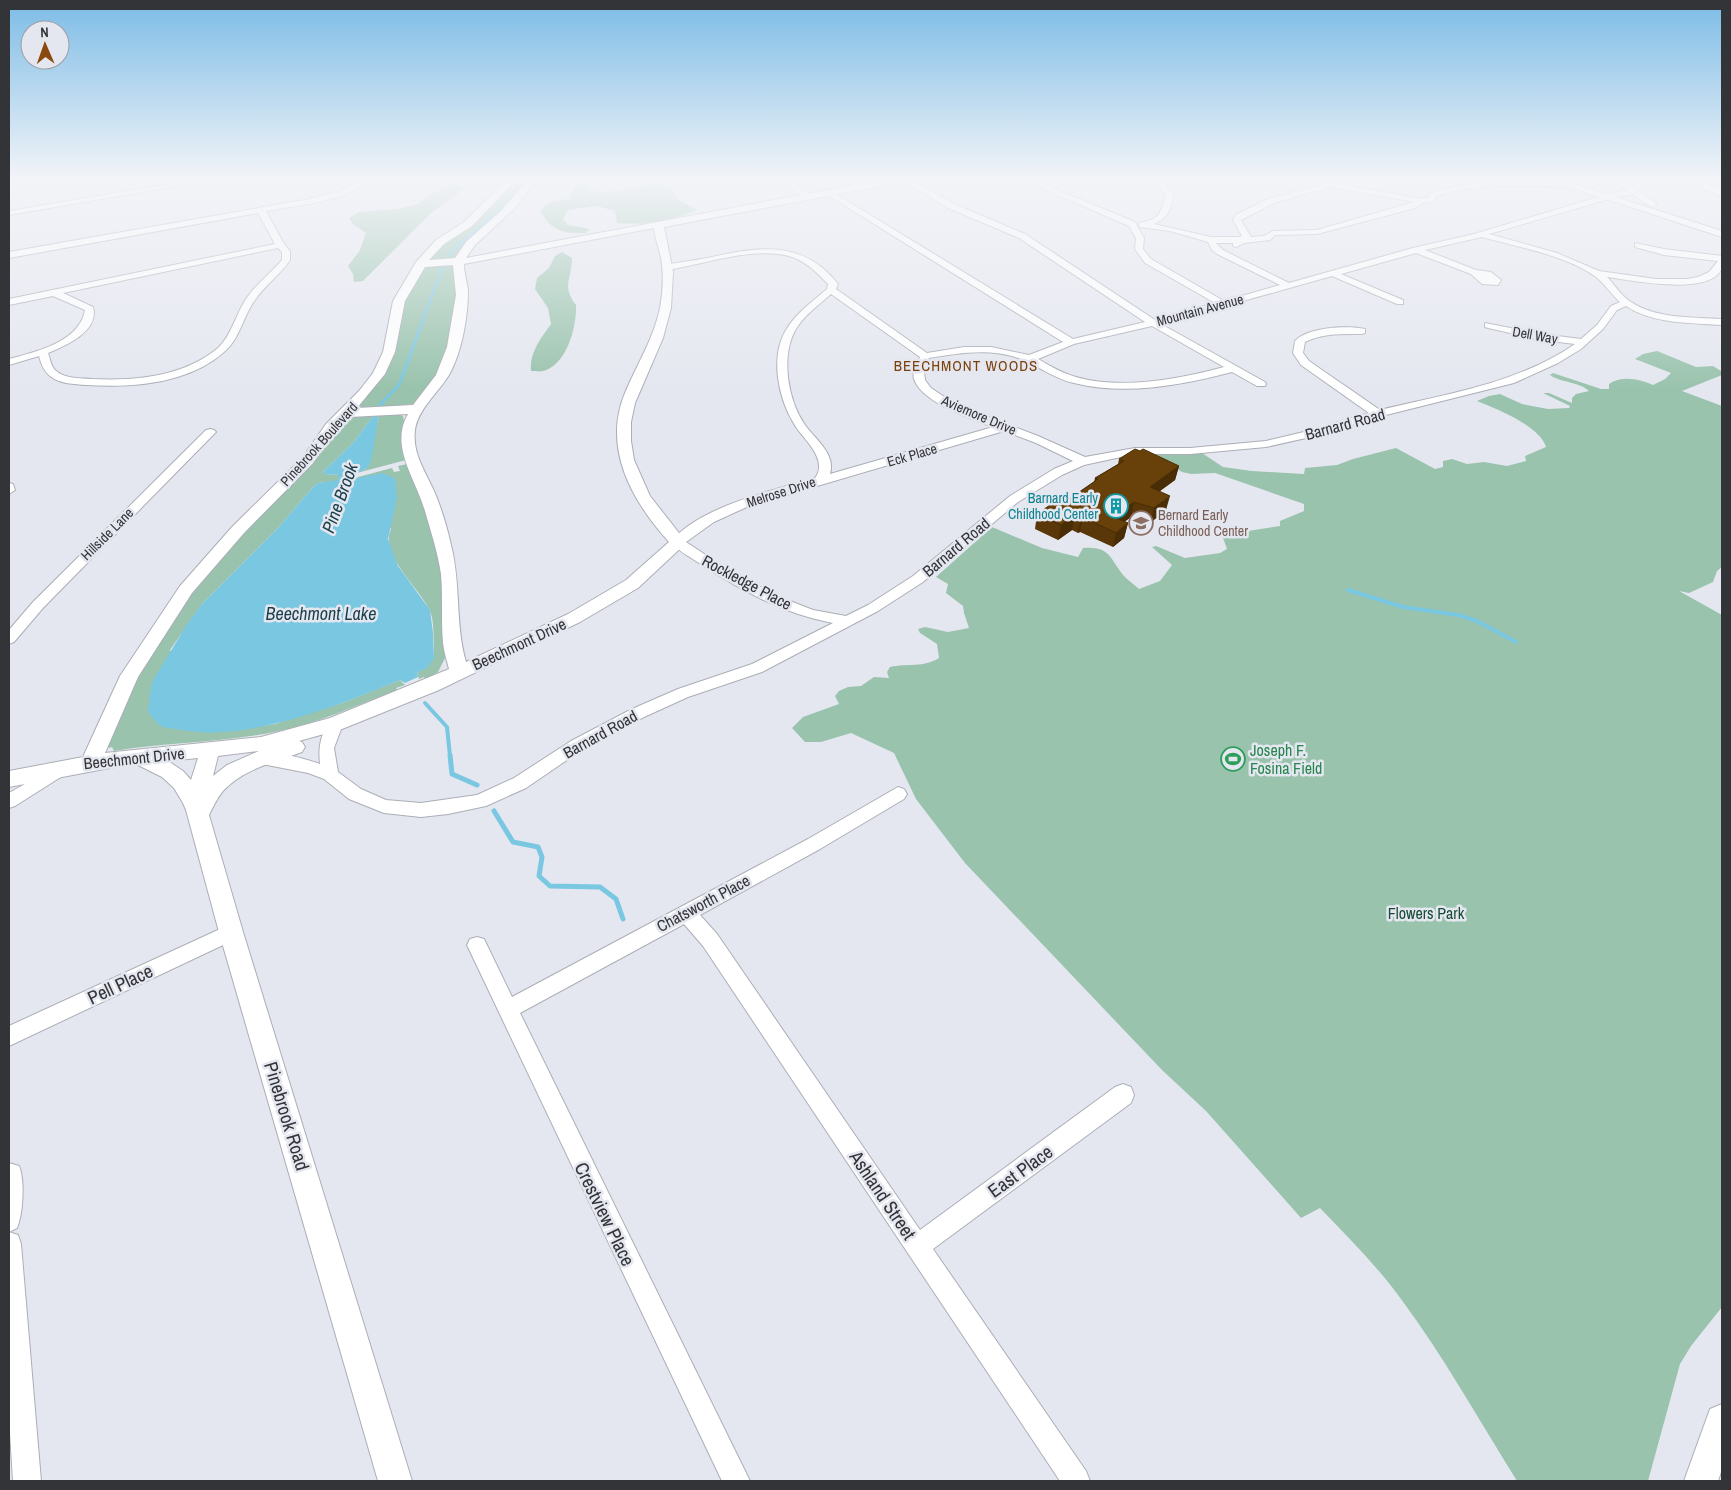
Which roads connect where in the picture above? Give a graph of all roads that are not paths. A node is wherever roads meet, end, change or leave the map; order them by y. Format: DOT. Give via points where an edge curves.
graph roads {
  1 [pos="40,250"];
  2 [pos="259,250"];
  3 [pos="285,250"];
  4 [pos="432,250"];
  5 [pos="467,250"];
  6 [pos="526,250"];
  7 [pos="664,250"];
  8 [pos="923,250"];
  9 [pos="1042,250"];
  10 [pos="1139,250"];
  11 [pos="1217,250"];
  12 [pos="1225,250"];
  13 [pos="1416,250"];
  14 [pos="1535,250"];
  15 [pos="1655,250"];
  16 [pos="1220,252"];
  17 [pos="9,255"];
  18 [pos="1722,260"];
  19 [pos="458,262"];
  20 [pos="420,264"];
  21 [pos="668,267"];
  22 [pos="1474,272"];
  23 [pos="1596,273"];
  24 [pos="1334,274"];
  25 [pos="1289,286"];
  26 [pos="831,290"];
  27 [pos="55,293"];
  28 [pos="9,302"];
  29 [pos="1400,302"];
  30 [pos="1626,303"];
  31 [pos="1223,304"];
  32 [pos="1722,322"];
  33 [pos="1153,323"];
  34 [pos="1488,325"];
  35 [pos="1362,331"];
  36 [pos="1072,342"];
  37 [pos="1583,342"];
  38 [pos="43,352"];
  39 [pos="925,356"];
  40 [pos="1029,359"];
  41 [pos="9,362"];
  42 [pos="1233,368"];
  43 [pos="1261,384"];
  44 [pos="416,408"];
  45 [pos="344,413"];
  46 [pos="1378,414"];
  47 [pos="1005,427"];
  48 [pos="210,432"];
  49 [pos="1083,461"];
  50 [pos="820,481"];
  51 [pos="678,542"];
  52 [pos="848,622"];
  53 [pos="9,639"];
  54 [pos="459,672"];
  55 [pos="335,724"];
  56 [pos="210,750"];
  57 [pos="136,757"];
  58 [pos="263,759"];
  59 [pos="90,762"];
  60 [pos="65,767"];
  61 [pos="330,775"];
  62 [pos="9,779"];
  63 [pos="898,794"];
  64 [pos="9,801"];
  65 [pos="198,813"];
  66 [pos="686,913"];
  67 [pos="231,932"];
  68 [pos="477,945"];
  69 [pos="507,1010"];
  70 [pos="9,1036"];
  71 [pos="1123,1095"];
  72 [pos="11,1174"];
  73 [pos="9,1220"];
  74 [pos="9,1244"];
  75 [pos="918,1246"];
  76 [pos="1722,1421"];
  77 [pos="27,1481"];
  78 [pos="395,1481"];
  79 [pos="736,1481"];
  80 [pos="1076,1481"];
  81 [pos="1701,1481"];
  1 -- 17 [label="street"];
  2 -- 27 [label="street"];
  3 -- 38 [label="street" via="286,260 260,286 243,310 230,341 220,352 171,375 148,380 98,382 65,379 56,376 46,364"];
  4 -- 20 [label="street, Pinebrook Boulevard"];
  5 -- 19 [label="street"];
  6 -- 19 [label="street"];
  7 -- 21 [label="street"];
  8 -- 36 [label="street"];
  9 -- 33 [label="street"];
  10 -- 31 [label="street" via="1148,261"];
  11 -- 16 [label="street"];
  12 -- 16 [label="street"];
  13 -- 22 [label="street"];
  13 -- 24 [label="street, Mountain Avenue"];
  14 -- 23 [label="street"];
  15 -- 18 [label="street"];
  16 -- 25 [label="street"];
  18 -- 23 [label="street" via="1717,270 1704,278 1681,282"];
  19 -- 20 [label="street"];
  19 -- 44 [label="street" via="462,299 449,361 438,382"];
  20 -- 45 [label="street, Pinebrook Boulevard" via="399,301 383,368 370,388"];
  21 -- 26 [label="street" via="746,252 787,253 815,264 833,284"];
  21 -- 51 [label="street" via="664,315 654,348 628,403 624,452 641,493"];
  23 -- 30 [label="street"];
  24 -- 25 [label="street, Mountain Avenue"];
  24 -- 29 [label="street"];
  25 -- 31 [label="street, Mountain Avenue"];
  26 -- 39 [label="street"];
  26 -- 50 [label="street, Melrose Drive" via="793,326 787,335 783,353 790,407 823,455 826,468"];
  27 -- 28 [label="street"];
  27 -- 38 [label="street" via="90,309 91,316 84,327"];
  30 -- 32 [label="street" via="1658,315"];
  30 -- 37 [label="street, Barnard Road" via="1614,308"];
  31 -- 33 [label="street, Mountain Avenue"];
  33 -- 36 [label="street, Mountain Avenue"];
  33 -- 42 [label="street"];
  34 -- 37 [label="street, Dell Way"];
  35 -- 46 [label="street" via="1312,334 1300,341 1298,354 1313,370"];
  36 -- 40 [label="street, Mountain Avenue"];
  37 -- 46 [label="street, Barnard Road" via="1554,361 1510,381"];
  38 -- 41 [label="street"];
  39 -- 40 [label="street" via="974,349"];
  39 -- 47 [label="street, Aviemore Drive" via="918,374 929,391 976,417"];
  40 -- 42 [label="street" via="1053,373 1081,382 1133,386 1176,382"];
  42 -- 43 [label="street"];
  44 -- 45 [label="street"];
  44 -- 54 [label="street" via="408,429 408,450 427,492 443,544 449,574 452,645"];
  45 -- 59 [label="street, Pinebrook Boulevard" via="308,460 238,530 186,590 129,676"];
  46 -- 49 [label="street, Barnard Road" via="1266,444 1190,451 1135,451"];
  47 -- 49 [label="street, Aviemore Drive"];
  47 -- 50 [label="street, Eck Place"];
  48 -- 53 [label="street, Hillside Lane" via="38,605"];
  49 -- 52 [label="street, Barnard Road" via="1018,496 915,581"];
  50 -- 51 [label="street, Melrose Drive" via="746,503 688,532"];
  51 -- 52 [label="street, Rockledge Place" via="762,593 802,610"];
  51 -- 54 [label="street, Beechmont Drive" via="640,577 611,597 558,626"];
  52 -- 61 [label="street, Barnard Road" via="757,668 690,690 638,712 577,745 520,783 480,801 421,810 389,807 367,801"];
  54 -- 55 [label="street, Beechmont Drive"];
  55 -- 56 [label="street, Beechmont Drive" via="276,741"];
  55 -- 58 [label="street" via="308,742"];
  55 -- 61 [label="street" via="326,748"];
  56 -- 57 [label="street, Beechmont Drive"];
  56 -- 65 [label="street, Pinebrook Road" via="198,790"];
  57 -- 59 [label="street, Beechmont Drive"];
  57 -- 65 [label="street" via="177,776"];
  58 -- 61 [label="street, Barnard Road" via="296,763"];
  58 -- 65 [label="street" via="221,780"];
  59 -- 60 [label="street, Beechmont Drive"];
  60 -- 62 [label="street, Beechmont Drive"];
  60 -- 64 [label="street"];
  63 -- 66 [label="street, Chatsworth Place"];
  65 -- 67 [label="street, Pinebrook Road"];
  66 -- 69 [label="street, Chatsworth Place"];
  66 -- 75 [label="street, Ashland Street" via="710,940"];
  67 -- 70 [label="street, Pell Place"];
  67 -- 78 [label="street, Pinebrook Road"];
  68 -- 69 [label="street, Crestview Place"];
  69 -- 79 [label="street, Crestview Place"];
  71 -- 75 [label="street, East Place"];
  72 -- 73 [label="street"];
  74 -- 77 [label="street"];
  75 -- 80 [label="street, Ashland Street"];
  76 -- 81 [label="street"];
}
